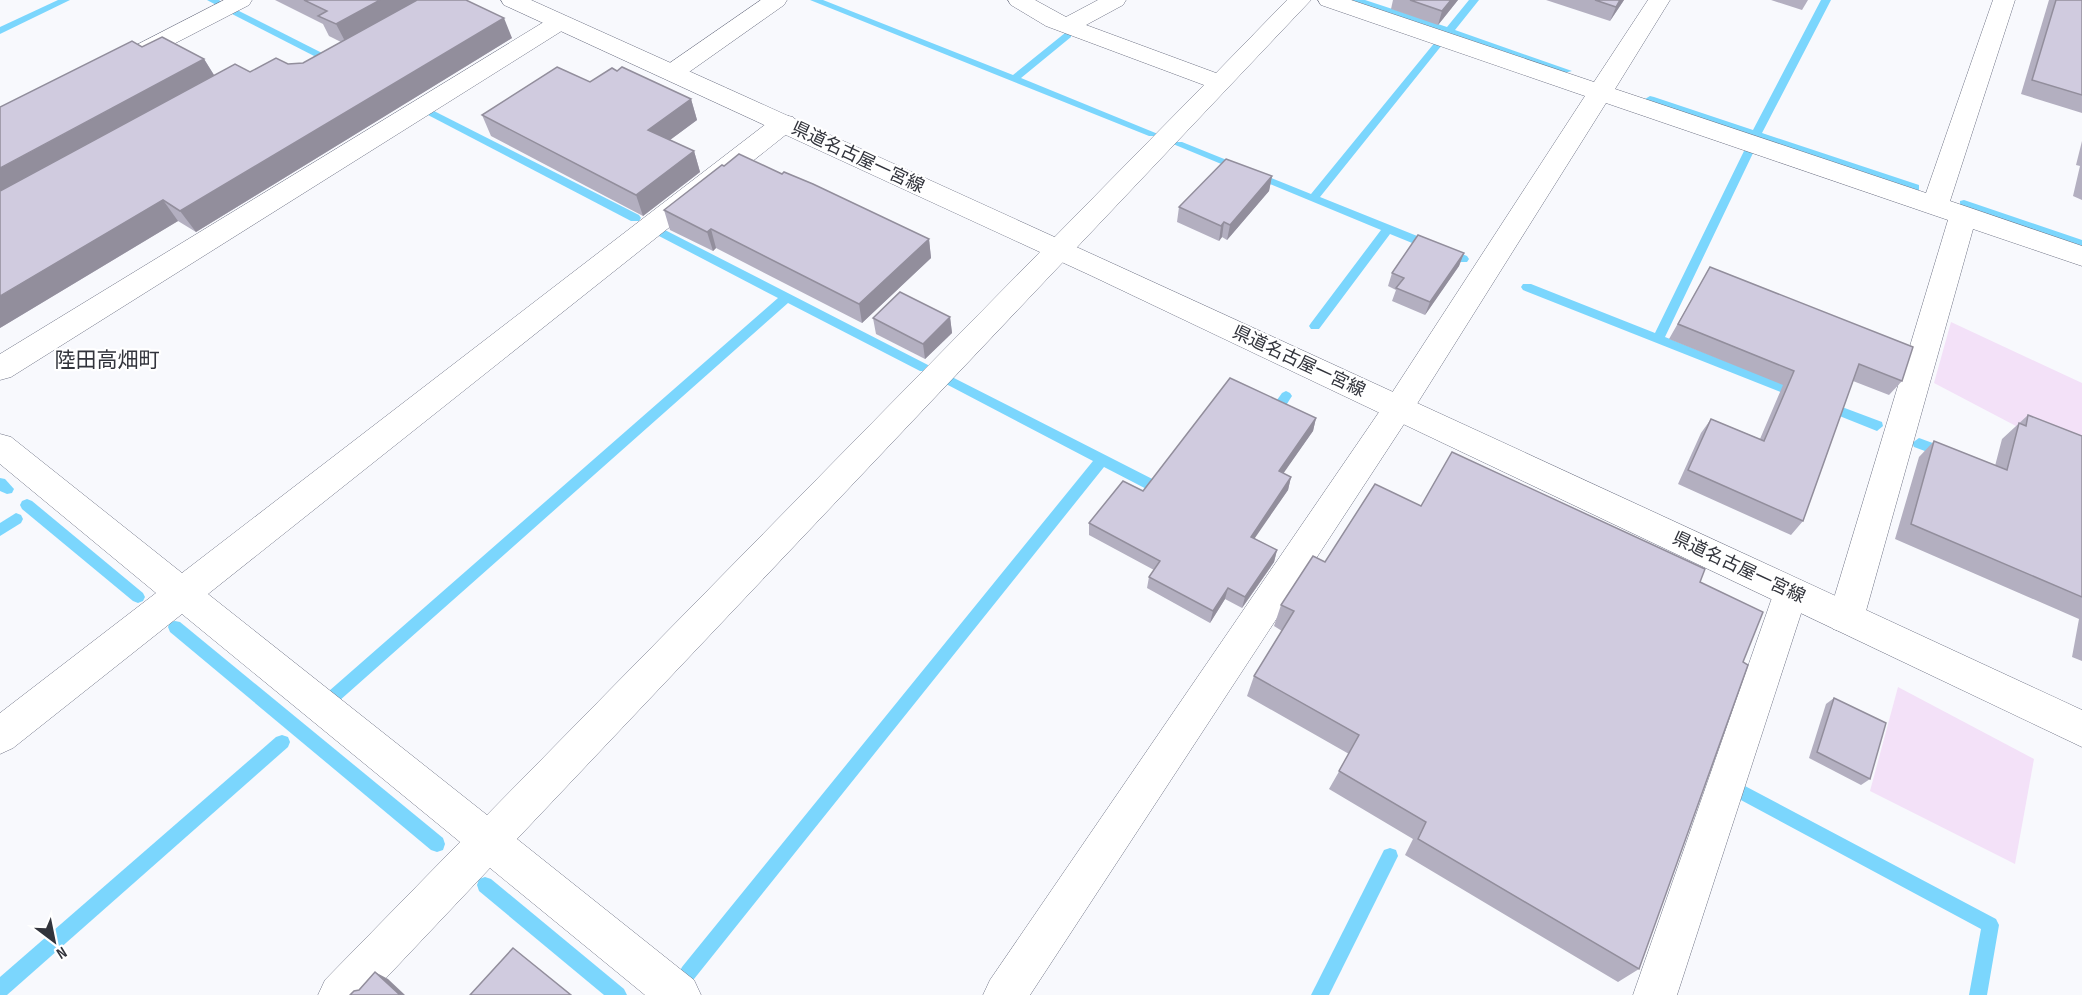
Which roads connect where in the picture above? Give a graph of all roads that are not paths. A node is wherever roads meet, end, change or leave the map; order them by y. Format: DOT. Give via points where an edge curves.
graph roads {
  1 [pos="241,0"];
  2 [pos="512,0"];
  3 [pos="776,0"];
  4 [pos="1019,0"];
  5 [pos="1115,0"];
  6 [pos="1300,0"];
  7 [pos="1329,0"];
  8 [pos="1659,0"];
  9 [pos="2004,0"];
  10 [pos="560,22"];
  11 [pos="1067,26"];
  12 [pos="107,69"];
  13 [pos="673,72"];
  14 [pos="1221,83"];
  15 [pos="1600,92"];
  16 [pos="784,123"];
  17 [pos="1949,211"];
  18 [pos="1060,250"];
  19 [pos="2082,256"];
  20 [pos="0,369"];
  21 [pos="1399,407"];
  22 [pos="0,446"];
  23 [pos="1791,592"];
  24 [pos="183,593"];
  25 [pos="1846,618"];
  26 [pos="2082,729"];
  27 [pos="0,736"];
  28 [pos="489,841"];
  29 [pos="340,995"];
  30 [pos="679,995"];
  31 [pos="1005,995"];
  32 [pos="1655,995"];
  1 -- 12 [label="street"];
  2 -- 10 [label="street, 県道名古屋一宮線"];
  3 -- 13 [label="street"];
  4 -- 11 [label="street"];
  5 -- 11 [label="street"];
  6 -- 14 [label="street"];
  7 -- 15 [label="street"];
  8 -- 15 [label="street"];
  9 -- 17 [label="street"];
  10 -- 13 [label="street, 県道名古屋一宮線"];
  10 -- 20 [label="street"];
  11 -- 14 [label="street"];
  13 -- 16 [label="street, 県道名古屋一宮線"];
  14 -- 18 [label="street"];
  15 -- 17 [label="street"];
  15 -- 21 [label="street"];
  16 -- 18 [label="street, 県道名古屋一宮線"];
  16 -- 24 [label="street"];
  17 -- 19 [label="street"];
  17 -- 25 [label="street"];
  18 -- 21 [label="street, 県道名古屋一宮線"];
  18 -- 28 [label="street"];
  21 -- 23 [label="street, 県道名古屋一宮線"];
  21 -- 31 [label="street"];
  22 -- 24 [label="street"];
  23 -- 25 [label="street, 県道名古屋一宮線"];
  23 -- 32 [label="street"];
  24 -- 27 [label="street"];
  24 -- 28 [label="street"];
  25 -- 26 [label="street, 県道名古屋一宮線"];
  28 -- 29 [label="street"];
  28 -- 30 [label="street"];
}
